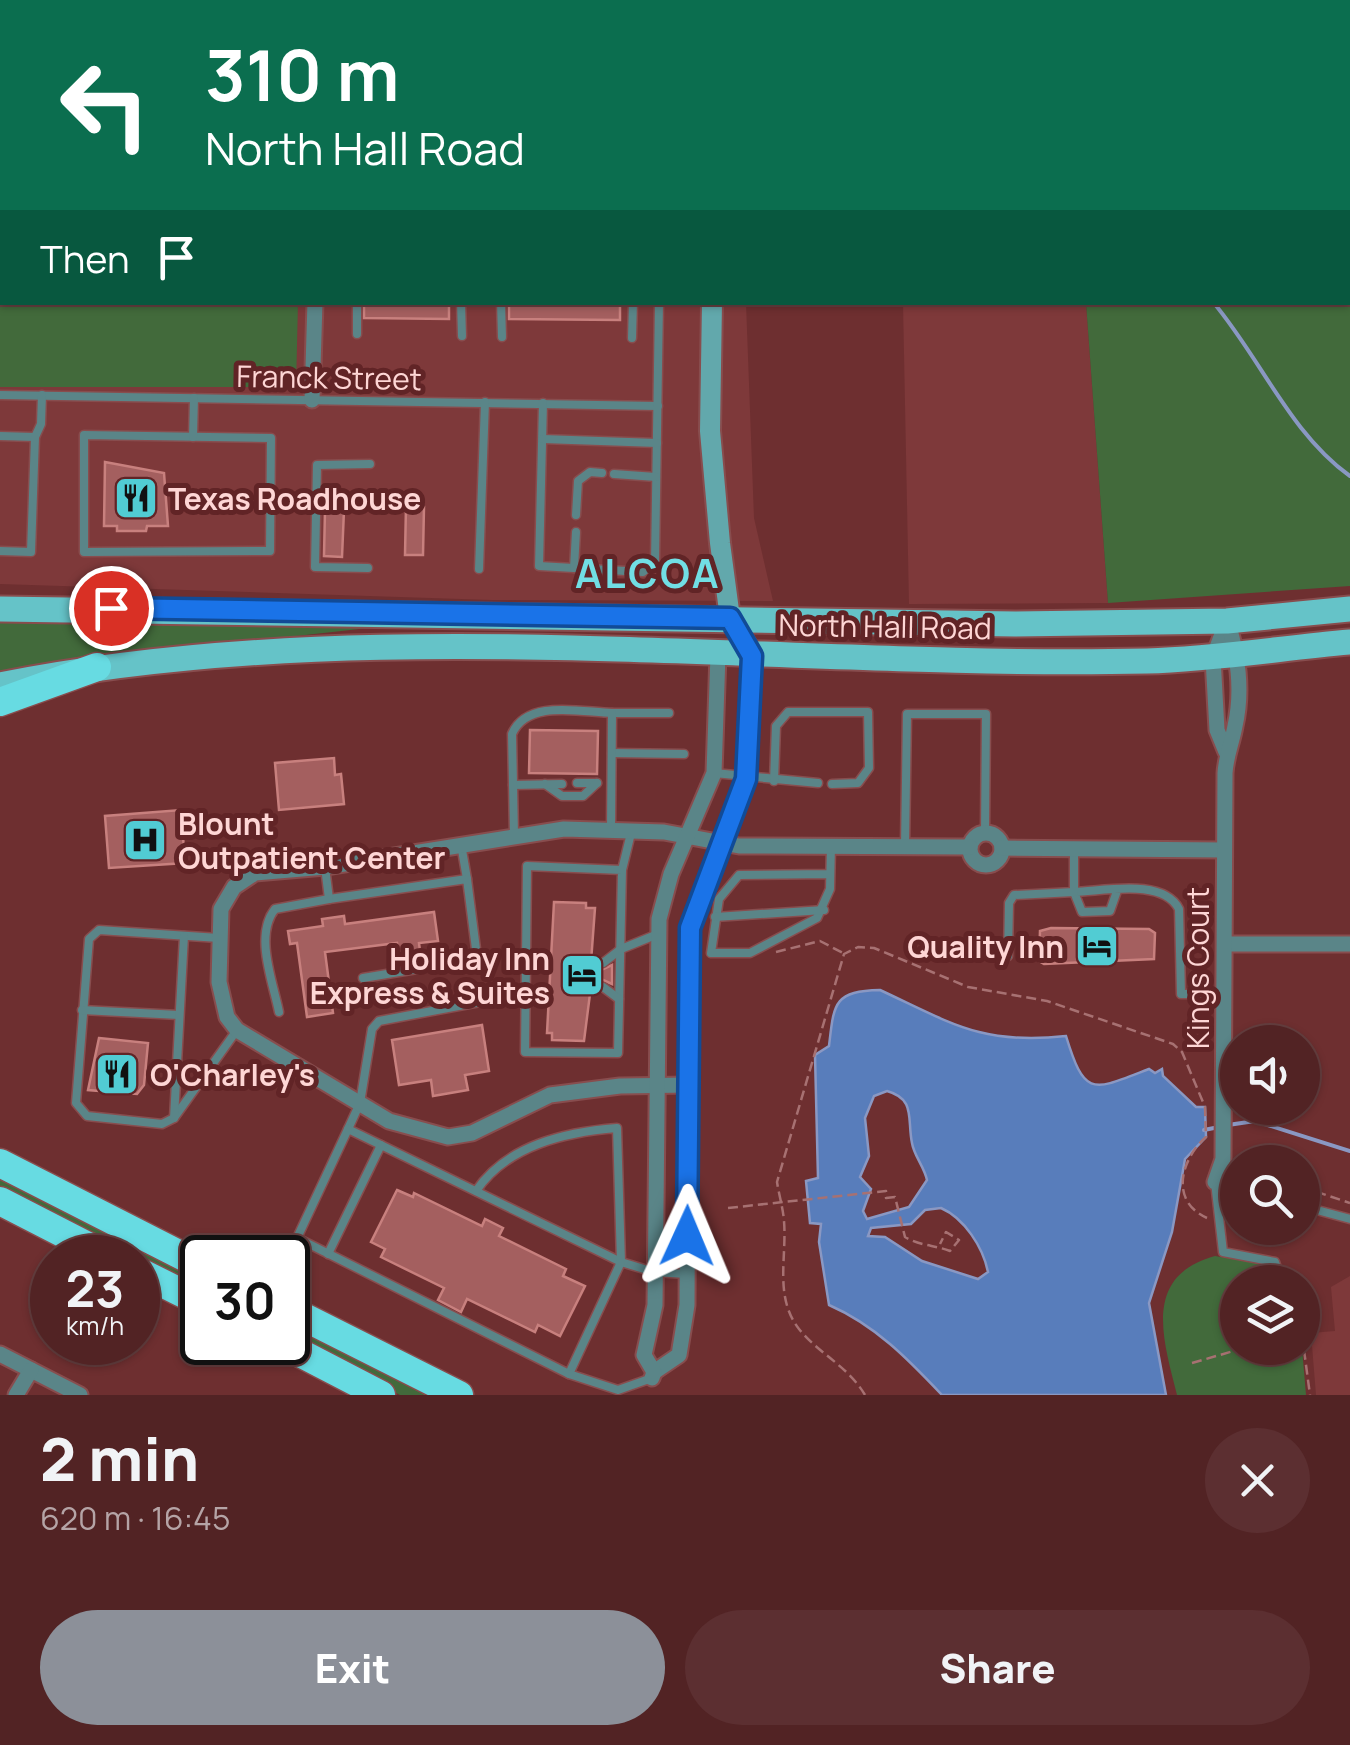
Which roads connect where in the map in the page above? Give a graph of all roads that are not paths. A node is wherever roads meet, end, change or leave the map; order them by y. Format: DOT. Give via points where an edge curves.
graph roads {
  1 [pos="315,305"];
  2 [pos="356,305"];
  3 [pos="461,305"];
  4 [pos="501,305"];
  5 [pos="633,305"];
  6 [pos="659,305"];
  7 [pos="712,305"];
  8 [pos="357,334"];
  9 [pos="462,336"];
  10 [pos="502,337"];
  11 [pos="632,338"];
  12 [pos="0,395"];
  13 [pos="42,396"];
  14 [pos="194,398"];
  15 [pos="312,400"];
  16 [pos="485,402"];
  17 [pos="543,403"];
  18 [pos="658,406"];
  19 [pos="0,436"];
  20 [pos="35,437"];
  21 [pos="193,437"];
  22 [pos="543,439"];
  23 [pos="657,442"];
  24 [pos="370,464"];
  25 [pos="602,473"];
  26 [pos="614,474"];
  27 [pos="656,476"];
  28 [pos="576,515"];
  29 [pos="576,532"];
  30 [pos="0,551"];
  31 [pos="368,568"];
  32 [pos="574,568"];
  33 [pos="479,569"];
  34 [pos="0,609"];
  35 [pos="1350,609"];
  36 [pos="730,618"];
  37 [pos="1227,620"];
  38 [pos="1350,642"];
  39 [pos="313,646"];
  40 [pos="718,654"];
  41 [pos="752,656"];
  42 [pos="1239,656"];
  43 [pos="1212,658"];
  44 [pos="97,667"];
  45 [pos="0,685"];
  46 [pos="0,702"];
  47 [pos="612,713"];
  48 [pos="669,713"];
  49 [pos="1226,752"];
  50 [pos="612,753"];
  51 [pos="684,754"];
  52 [pos="714,773"];
  53 [pos="746,779"];
  54 [pos="774,781"];
  55 [pos="597,782"];
  56 [pos="612,782"];
  57 [pos="577,783"];
  58 [pos="818,783"];
  59 [pos="545,784"];
  60 [pos="562,784"];
  61 [pos="832,784"];
  62 [pos="513,785"];
  63 [pos="611,829"];
  64 [pos="632,829"];
  65 [pos="985,832"];
  66 [pos="514,834"];
  67 [pos="689,837"];
  68 [pos="461,844"];
  69 [pos="720,844"];
  70 [pos="831,846"];
  71 [pos="904,846"];
  72 [pos="970,847"];
  73 [pos="1002,848"];
  74 [pos="1074,849"];
  75 [pos="1224,850"];
  76 [pos="325,868"];
  77 [pos="622,870"];
  78 [pos="830,874"];
  79 [pos="466,879"];
  80 [pos="1074,892"];
  81 [pos="1117,892"];
  82 [pos="330,899"];
  83 [pos="824,910"];
  84 [pos="714,916"];
  85 [pos="658,934"];
  86 [pos="184,936"];
  87 [pos="219,938"];
  88 [pos="1225,944"];
  89 [pos="1350,944"];
  90 [pos="621,948"];
  91 [pos="1008,956"];
  92 [pos="603,962"];
  93 [pos="362,978"];
  94 [pos="602,987"];
  95 [pos="1225,994"];
  96 [pos="619,1000"];
  97 [pos="480,1002"];
  98 [pos="82,1010"];
  99 [pos="278,1012"];
  100 [pos="180,1015"];
  101 [pos="237,1030"];
  102 [pos="656,1085"];
  103 [pos="689,1085"];
  104 [pos="360,1103"];
  105 [pos="174,1118"];
  106 [pos="348,1130"];
  107 [pos="381,1145"];
  108 [pos="0,1163"];
  109 [pos="1216,1182"];
  110 [pos="1220,1183"];
  111 [pos="476,1191"];
  112 [pos="0,1201"];
  113 [pos="1320,1211"];
  114 [pos="1350,1220"];
  115 [pos="67,1235"];
  116 [pos="328,1254"];
  117 [pos="180,1255"];
  118 [pos="621,1262"];
  119 [pos="1276,1265"];
  120 [pos="654,1272"];
  121 [pos="687,1274"];
  122 [pos="310,1320"];
  123 [pos="0,1354"];
  124 [pos="310,1358"];
  125 [pos="31,1370"];
  126 [pos="569,1374"];
  127 [pos="653,1375"];
  128 [pos="16,1395"];
  129 [pos="80,1395"];
  130 [pos="382,1395"];
  131 [pos="459,1395"];
  1 -- 15 [label="street"];
  2 -- 8 [label="lane"];
  3 -- 9 [label="lane"];
  4 -- 10 [label="lane"];
  5 -- 11 [label="lane"];
  6 -- 18 [label="lane"];
  7 -- 36 [label="main road" via="710,431"];
  12 -- 13 [label="lane, Franck Street"];
  13 -- 14 [label="lane, Franck Street"];
  13 -- 20 [label="lane"];
  14 -- 15 [label="lane, Franck Street"];
  14 -- 21 [label="lane"];
  15 -- 16 [label="lane, Franck Street"];
  16 -- 17 [label="lane, Franck Street"];
  16 -- 33 [label="lane"];
  17 -- 18 [label="lane, Franck Street"];
  17 -- 22 [label="lane"];
  18 -- 23 [label="lane"];
  19 -- 20 [label="lane"];
  20 -- 30 [label="lane" via="31,552"];
  21 -- 21 [label="lane" via="84,436 84,552 270,551 271,438"];
  22 -- 23 [label="lane"];
  22 -- 32 [label="lane" via="540,566"];
  23 -- 27 [label="lane"];
  24 -- 31 [label="lane" via="317,465 315,567"];
  25 -- 28 [label="lane" via="578,481"];
  26 -- 27 [label="lane"];
  27 -- 32 [label="lane" via="655,562 643,572"];
  29 -- 32 [label="lane"];
  34 -- 36 [label="main road, North Hall Road"];
  35 -- 37 [label="main road, North Hall Road"];
  36 -- 37 [label="main road, North Hall Road"];
  36 -- 39 [label="main road" via="698,632 421,627"];
  36 -- 40 [label="main road"];
  36 -- 41 [label="main road"];
  37 -- 42 [label="street, Kings Court"];
  37 -- 43 [label="street, Kings Court"];
  38 -- 42 [label="main road, North Hall Road"];
  39 -- 40 [label="main road, North Hall Road"];
  39 -- 44 [label="main road, North Hall Road"];
  40 -- 41 [label="main road, North Hall Road"];
  40 -- 52 [label="street"];
  41 -- 43 [label="main road, North Hall Road"];
  41 -- 53 [label="street"];
  42 -- 43 [label="main road, North Hall Road"];
  42 -- 49 [label="street, Kings Court" via="1236,724"];
  43 -- 49 [label="street, Kings Court" via="1217,730"];
  44 -- 45 [label="main road, North Hall Road"];
  44 -- 46 [label="highway"];
  47 -- 48 [label="lane"];
  47 -- 50 [label="lane"];
  47 -- 62 [label="lane" via="533,712 518,720"];
  49 -- 75 [label="street, Kings Court"];
  50 -- 51 [label="lane"];
  50 -- 56 [label="lane"];
  52 -- 53 [label="lane"];
  52 -- 67 [label="street"];
  53 -- 54 [label="lane"];
  53 -- 69 [label="street"];
  54 -- 58 [label="lane"];
  54 -- 61 [label="lane" via="776,726 788,712 868,712 868,768 858,783"];
  55 -- 56 [label="lane"];
  55 -- 57 [label="lane"];
  55 -- 59 [label="lane" via="582,796 562,796"];
  56 -- 63 [label="lane"];
  59 -- 60 [label="lane"];
  59 -- 62 [label="lane"];
  62 -- 66 [label="lane"];
  63 -- 64 [label="street"];
  63 -- 66 [label="street"];
  64 -- 67 [label="street"];
  64 -- 77 [label="lane"];
  65 -- 71 [label="lane" via="986,714 907,714"];
  65 -- 72 [label="street"];
  65 -- 73 [label="street"];
  66 -- 68 [label="street"];
  67 -- 69 [label="street"];
  67 -- 85 [label="street" via="663,900"];
  68 -- 76 [label="street"];
  68 -- 79 [label="lane"];
  69 -- 70 [label="street"];
  69 -- 103 [label="street" via="690,928"];
  70 -- 71 [label="street"];
  70 -- 78 [label="lane"];
  71 -- 72 [label="street"];
  72 -- 73 [label="street" via="972,858 986,866"];
  73 -- 74 [label="street"];
  74 -- 75 [label="street"];
  74 -- 80 [label="lane"];
  75 -- 88 [label="street, Kings Court"];
  76 -- 82 [label="lane"];
  76 -- 87 [label="street" via="245,878 221,910"];
  77 -- 90 [label="lane"];
  77 -- 96 [label="lane" via="527,866 525,1052 618,1053"];
  78 -- 83 [label="lane"];
  78 -- 84 [label="lane" via="739,876"];
  79 -- 82 [label="lane"];
  79 -- 93 [label="lane" via="476,949 471,960"];
  80 -- 81 [label="lane"];
  80 -- 81 [label="lane" via="1082,912 1097,914 1110,911"];
  80 -- 91 [label="lane" via="1014,895 1008,903"];
  81 -- 95 [label="lane" via="1156,890 1174,898 1181,994"];
  82 -- 99 [label="lane" via="275,909 267,920"];
  83 -- 84 [label="lane"];
  83 -- 84 [label="lane" via="750,953 710,953"];
  85 -- 90 [label="lane"];
  85 -- 102 [label="street"];
  86 -- 87 [label="lane"];
  86 -- 98 [label="lane" via="99,930 88,939"];
  86 -- 100 [label="lane"];
  87 -- 101 [label="street" via="222,1002"];
  88 -- 89 [label="street"];
  88 -- 95 [label="street, Kings Court"];
  90 -- 92 [label="lane"];
  90 -- 96 [label="lane"];
  94 -- 96 [label="lane"];
  95 -- 109 [label="street, Kings Court" via="1223,1159"];
  97 -- 104 [label="lane" via="379,1021 372,1029"];
  98 -- 100 [label="lane"];
  98 -- 105 [label="lane" via="76,1103 87,1116 162,1124"];
  100 -- 105 [label="lane"];
  101 -- 104 [label="street"];
  101 -- 105 [label="lane"];
  102 -- 103 [label="street"];
  102 -- 104 [label="street" via="550,1094 472,1133 448,1137 407,1128"];
  102 -- 120 [label="street"];
  103 -- 121 [label="street"];
  104 -- 106 [label="lane"];
  106 -- 107 [label="lane"];
  106 -- 116 [label="lane" via="297,1238"];
  107 -- 111 [label="lane"];
  107 -- 116 [label="lane"];
  108 -- 117 [label="highway"];
  109 -- 110 [label="lane"];
  109 -- 119 [label="lane" via="1223,1252 1266,1257"];
  111 -- 118 [label="lane"];
  111 -- 118 [label="lane" via="490,1171 564,1132 618,1128"];
  112 -- 115 [label="highway"];
  113 -- 114 [label="lane"];
  116 -- 126 [label="lane"];
  118 -- 120 [label="lane"];
  118 -- 126 [label="lane"];
  120 -- 121 [label="lane"];
  120 -- 127 [label="street" via="644,1355"];
  121 -- 127 [label="street" via="678,1355"];
  122 -- 131 [label="highway"];
  123 -- 125 [label="street"];
  124 -- 130 [label="highway"];
  125 -- 128 [label="street"];
  125 -- 129 [label="street"];
  126 -- 127 [label="lane" via="618,1390"];
}
